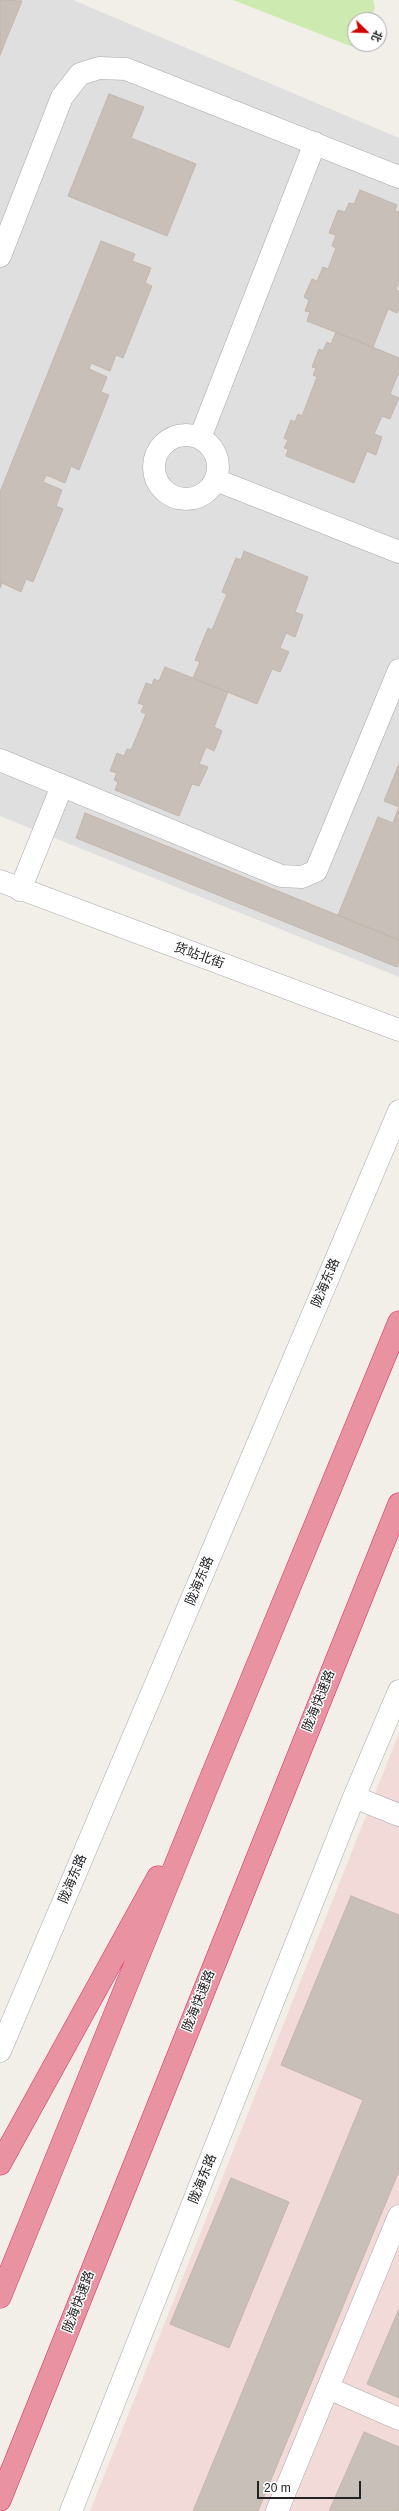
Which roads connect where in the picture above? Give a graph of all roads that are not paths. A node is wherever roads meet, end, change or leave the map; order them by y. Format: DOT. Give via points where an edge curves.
graph roads {
  1 [pos="315,143"];
  2 [pos="399,177"];
  3 [pos="0,256"];
  4 [pos="200,438"];
  5 [pos="216,480"];
  6 [pos="399,552"];
  7 [pos="399,670"];
  8 [pos="0,760"];
  9 [pos="62,786"];
  10 [pos="0,881"];
  11 [pos="20,890"];
  12 [pos="399,1030"];
  13 [pos="399,1111"];
  14 [pos="399,1322"];
  15 [pos="399,1504"];
  16 [pos="399,1691"];
  17 [pos="205,1792"];
  18 [pos="354,1797"];
  19 [pos="399,1815"];
  20 [pos="0,2051"];
  21 [pos="0,2164"];
  22 [pos="399,2216"];
  23 [pos="0,2297"];
  24 [pos="328,2388"];
  25 [pos="399,2419"];
  26 [pos="0,2500"];
  27 [pos="71,2511"];
  28 [pos="277,2511"];
  1 -- 2 [label="street"];
  1 -- 3 [label="street" via="126,69 99,68 80,74 62,97"];
  1 -- 4 [label="street"];
  4 -- 5 [label="street" via="210,445 216,456 219,468"];
  4 -- 5 [label="street" via="188,435 175,437 164,444 156,455 154,468 157,480 164,491 174,498 187,500 199,497 209,490"];
  5 -- 6 [label="street"];
  7 -- 9 [label="street" via="316,871 302,877 280,876"];
  8 -- 9 [label="street"];
  9 -- 11 [label="street"];
  10 -- 11 [label="street, 货站北街"];
  11 -- 12 [label="street, 货站北街"];
  13 -- 20 [label="street, 陇海东路"];
  14 -- 17 [label="highway"];
  15 -- 26 [label="highway, 陇海快速路"];
  16 -- 18 [label="street, 陇海东路"];
  17 -- 21 [label="highway"];
  17 -- 23 [label="highway"];
  18 -- 19 [label="street"];
  18 -- 27 [label="street, 陇海东路"];
  22 -- 24 [label="street"];
  24 -- 25 [label="street"];
  24 -- 28 [label="street"];
}
